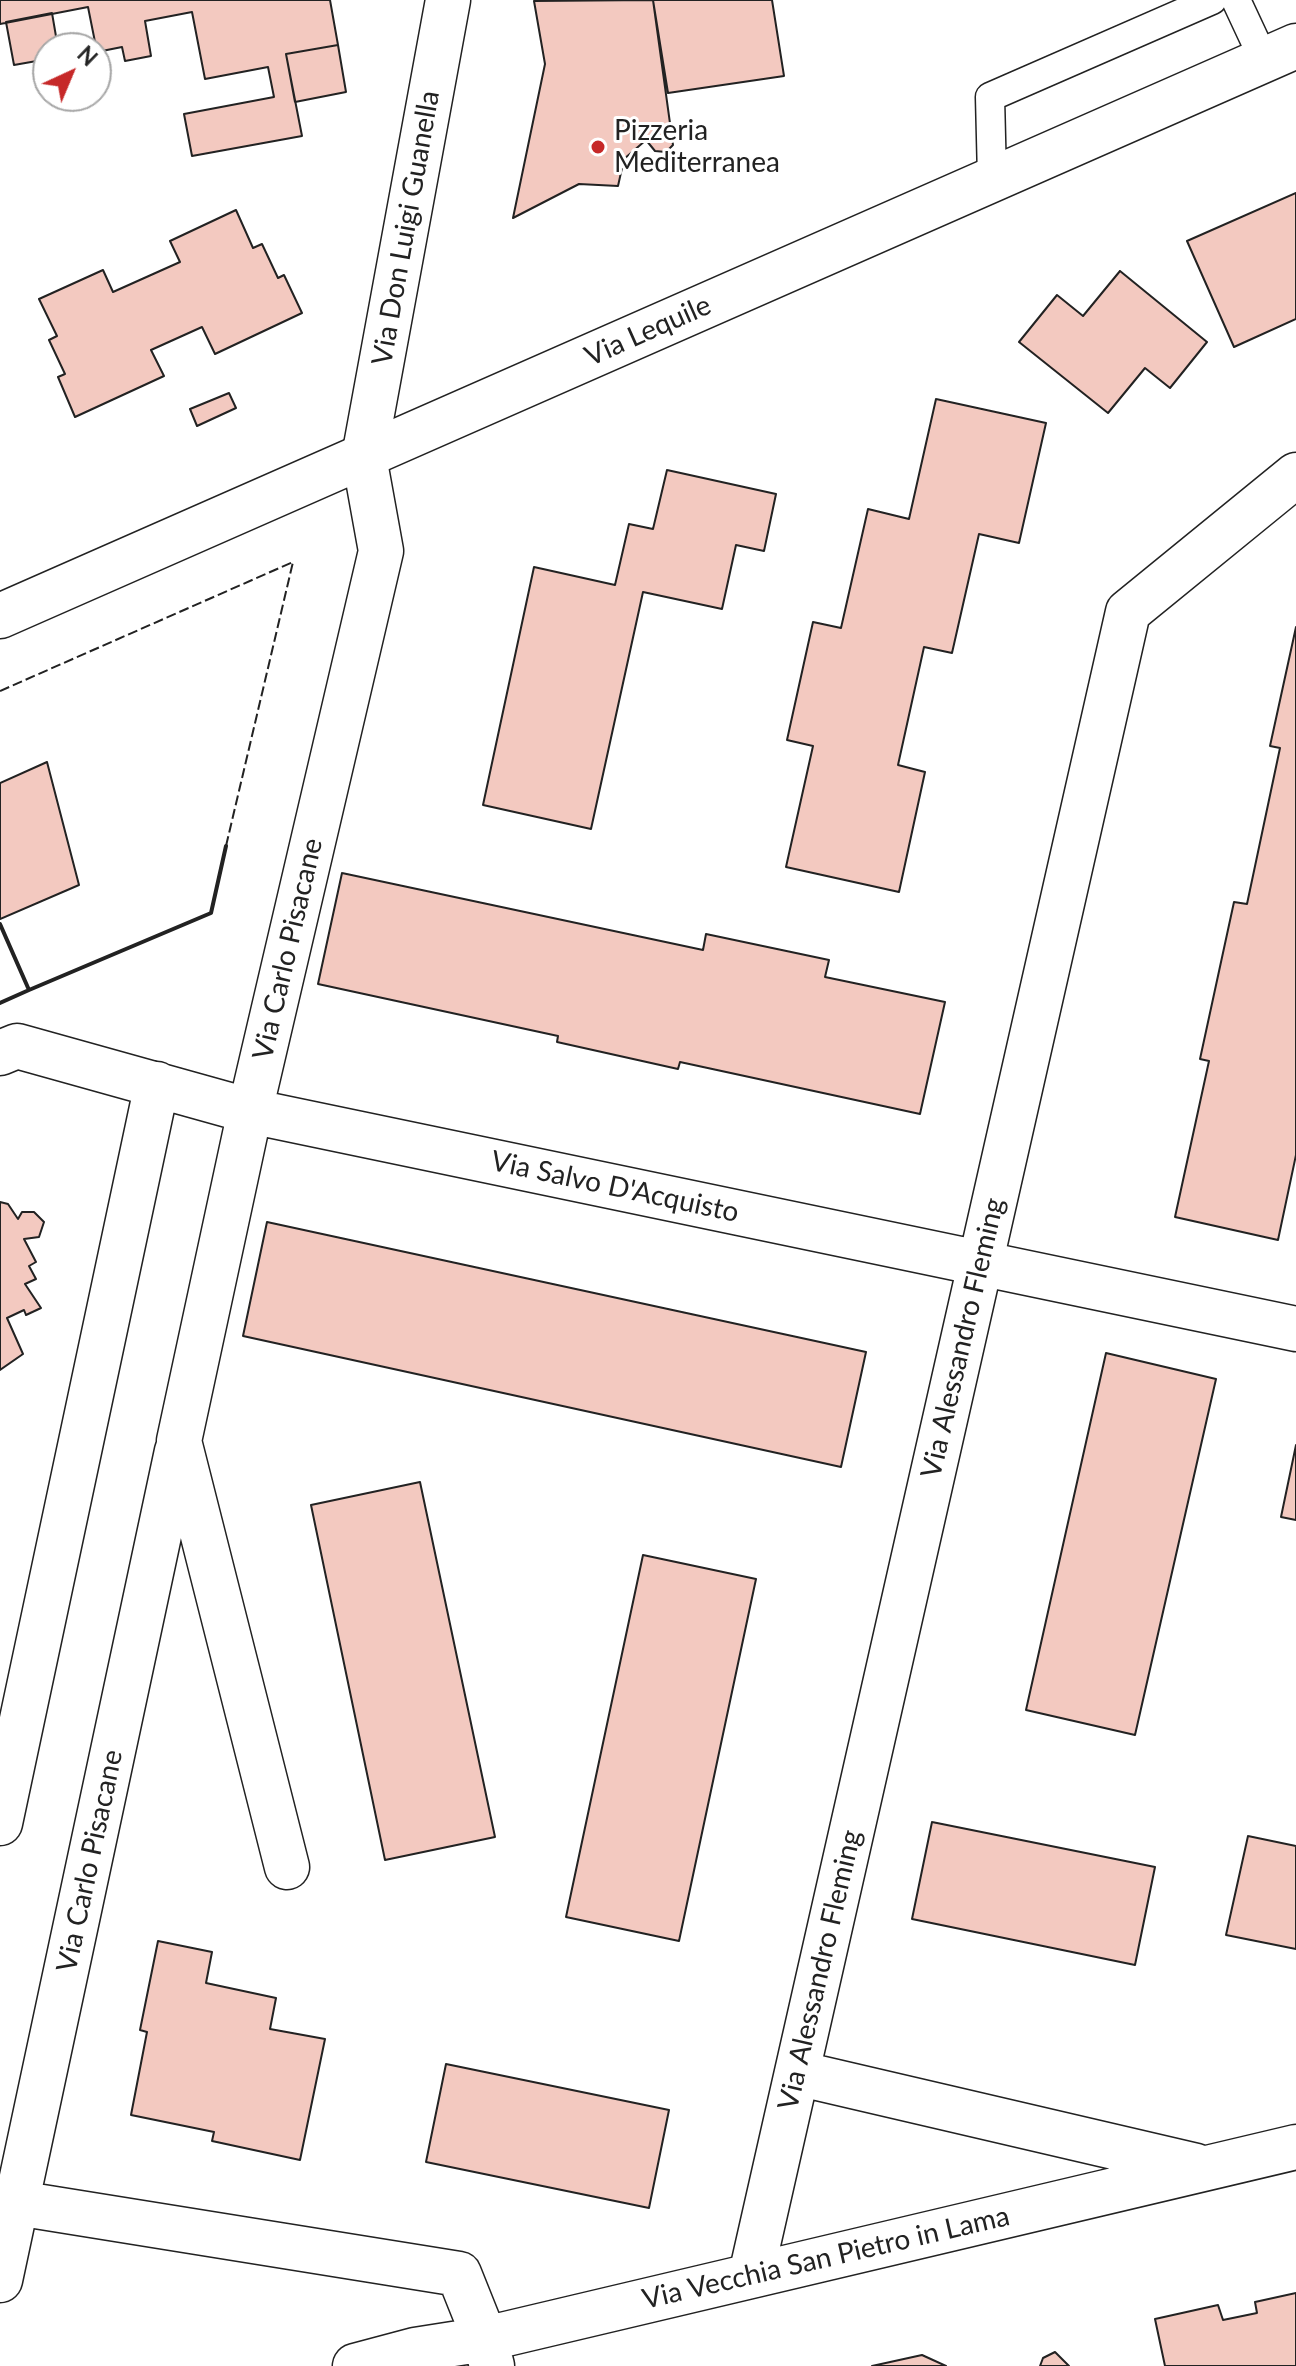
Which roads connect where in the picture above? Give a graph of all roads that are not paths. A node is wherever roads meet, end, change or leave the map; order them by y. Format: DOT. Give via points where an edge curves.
graph roads {
  1 [pos="448,0"];
  2 [pos="1212,0"];
  3 [pos="1236,0"];
  4 [pos="1280,53"];
  5 [pos="992,178"];
  6 [pos="364,457"];
  7 [pos="1296,475"];
  8 [pos="0,616"];
  9 [pos="0,1053"];
  10 [pos="157,1084"];
  11 [pos="250,1111"];
  12 [pos="981,1263"];
  13 [pos="1296,1329"];
  14 [pos="179,1441"];
  15 [pos="0,1823"];
  16 [pos="287,1867"];
  17 [pos="797,2073"];
  18 [pos="1296,2147"];
  19 [pos="1204,2168"];
  20 [pos="17,2203"];
  21 [pos="751,2275"];
  22 [pos="0,2280"];
  23 [pos="489,2352"];
  24 [pos="355,2366"];
  1 -- 6 [label="street, Via Don Luigi Guanella"];
  2 -- 5 [label="lane" via="990,97"];
  3 -- 4 [label="lane"];
  4 -- 5 [label="street, Via Lequile"];
  5 -- 6 [label="street, Via Lequile"];
  6 -- 8 [label="street, Via Lequile"];
  6 -- 11 [label="street, Via Carlo Pisacane" via="381,551"];
  7 -- 12 [label="street, Via Alessandro Fleming" via="1128,612"];
  9 -- 10 [label="street, Via Salvo D'Acquisto" via="17,1046"];
  10 -- 11 [label="street, Via Salvo D'Acquisto"];
  10 -- 15 [label="street"];
  11 -- 12 [label="street, Via Salvo D'Acquisto"];
  11 -- 14 [label="street, Via Carlo Pisacane"];
  12 -- 13 [label="street, Via Salvo D'Acquisto"];
  12 -- 17 [label="street, Via Alessandro Fleming"];
  14 -- 16 [label="street, Via Carlo Pisacane"];
  14 -- 20 [label="street, Via Carlo Pisacane"];
  17 -- 19 [label="street"];
  17 -- 21 [label="street, Via Alessandro Fleming"];
  18 -- 19 [label="street, Via Vecchia San Pietro in Lama"];
  19 -- 21 [label="street, Via Vecchia San Pietro in Lama"];
  20 -- 22 [label="street, Via Carlo Pisacane"];
  20 -- 23 [label="street" via="459,2274"];
  21 -- 23 [label="street, Via Vecchia San Pietro in Lama"];
  23 -- 24 [label="street, Via Vecchia San Pietro in Lama" via="415,2350"];
}
